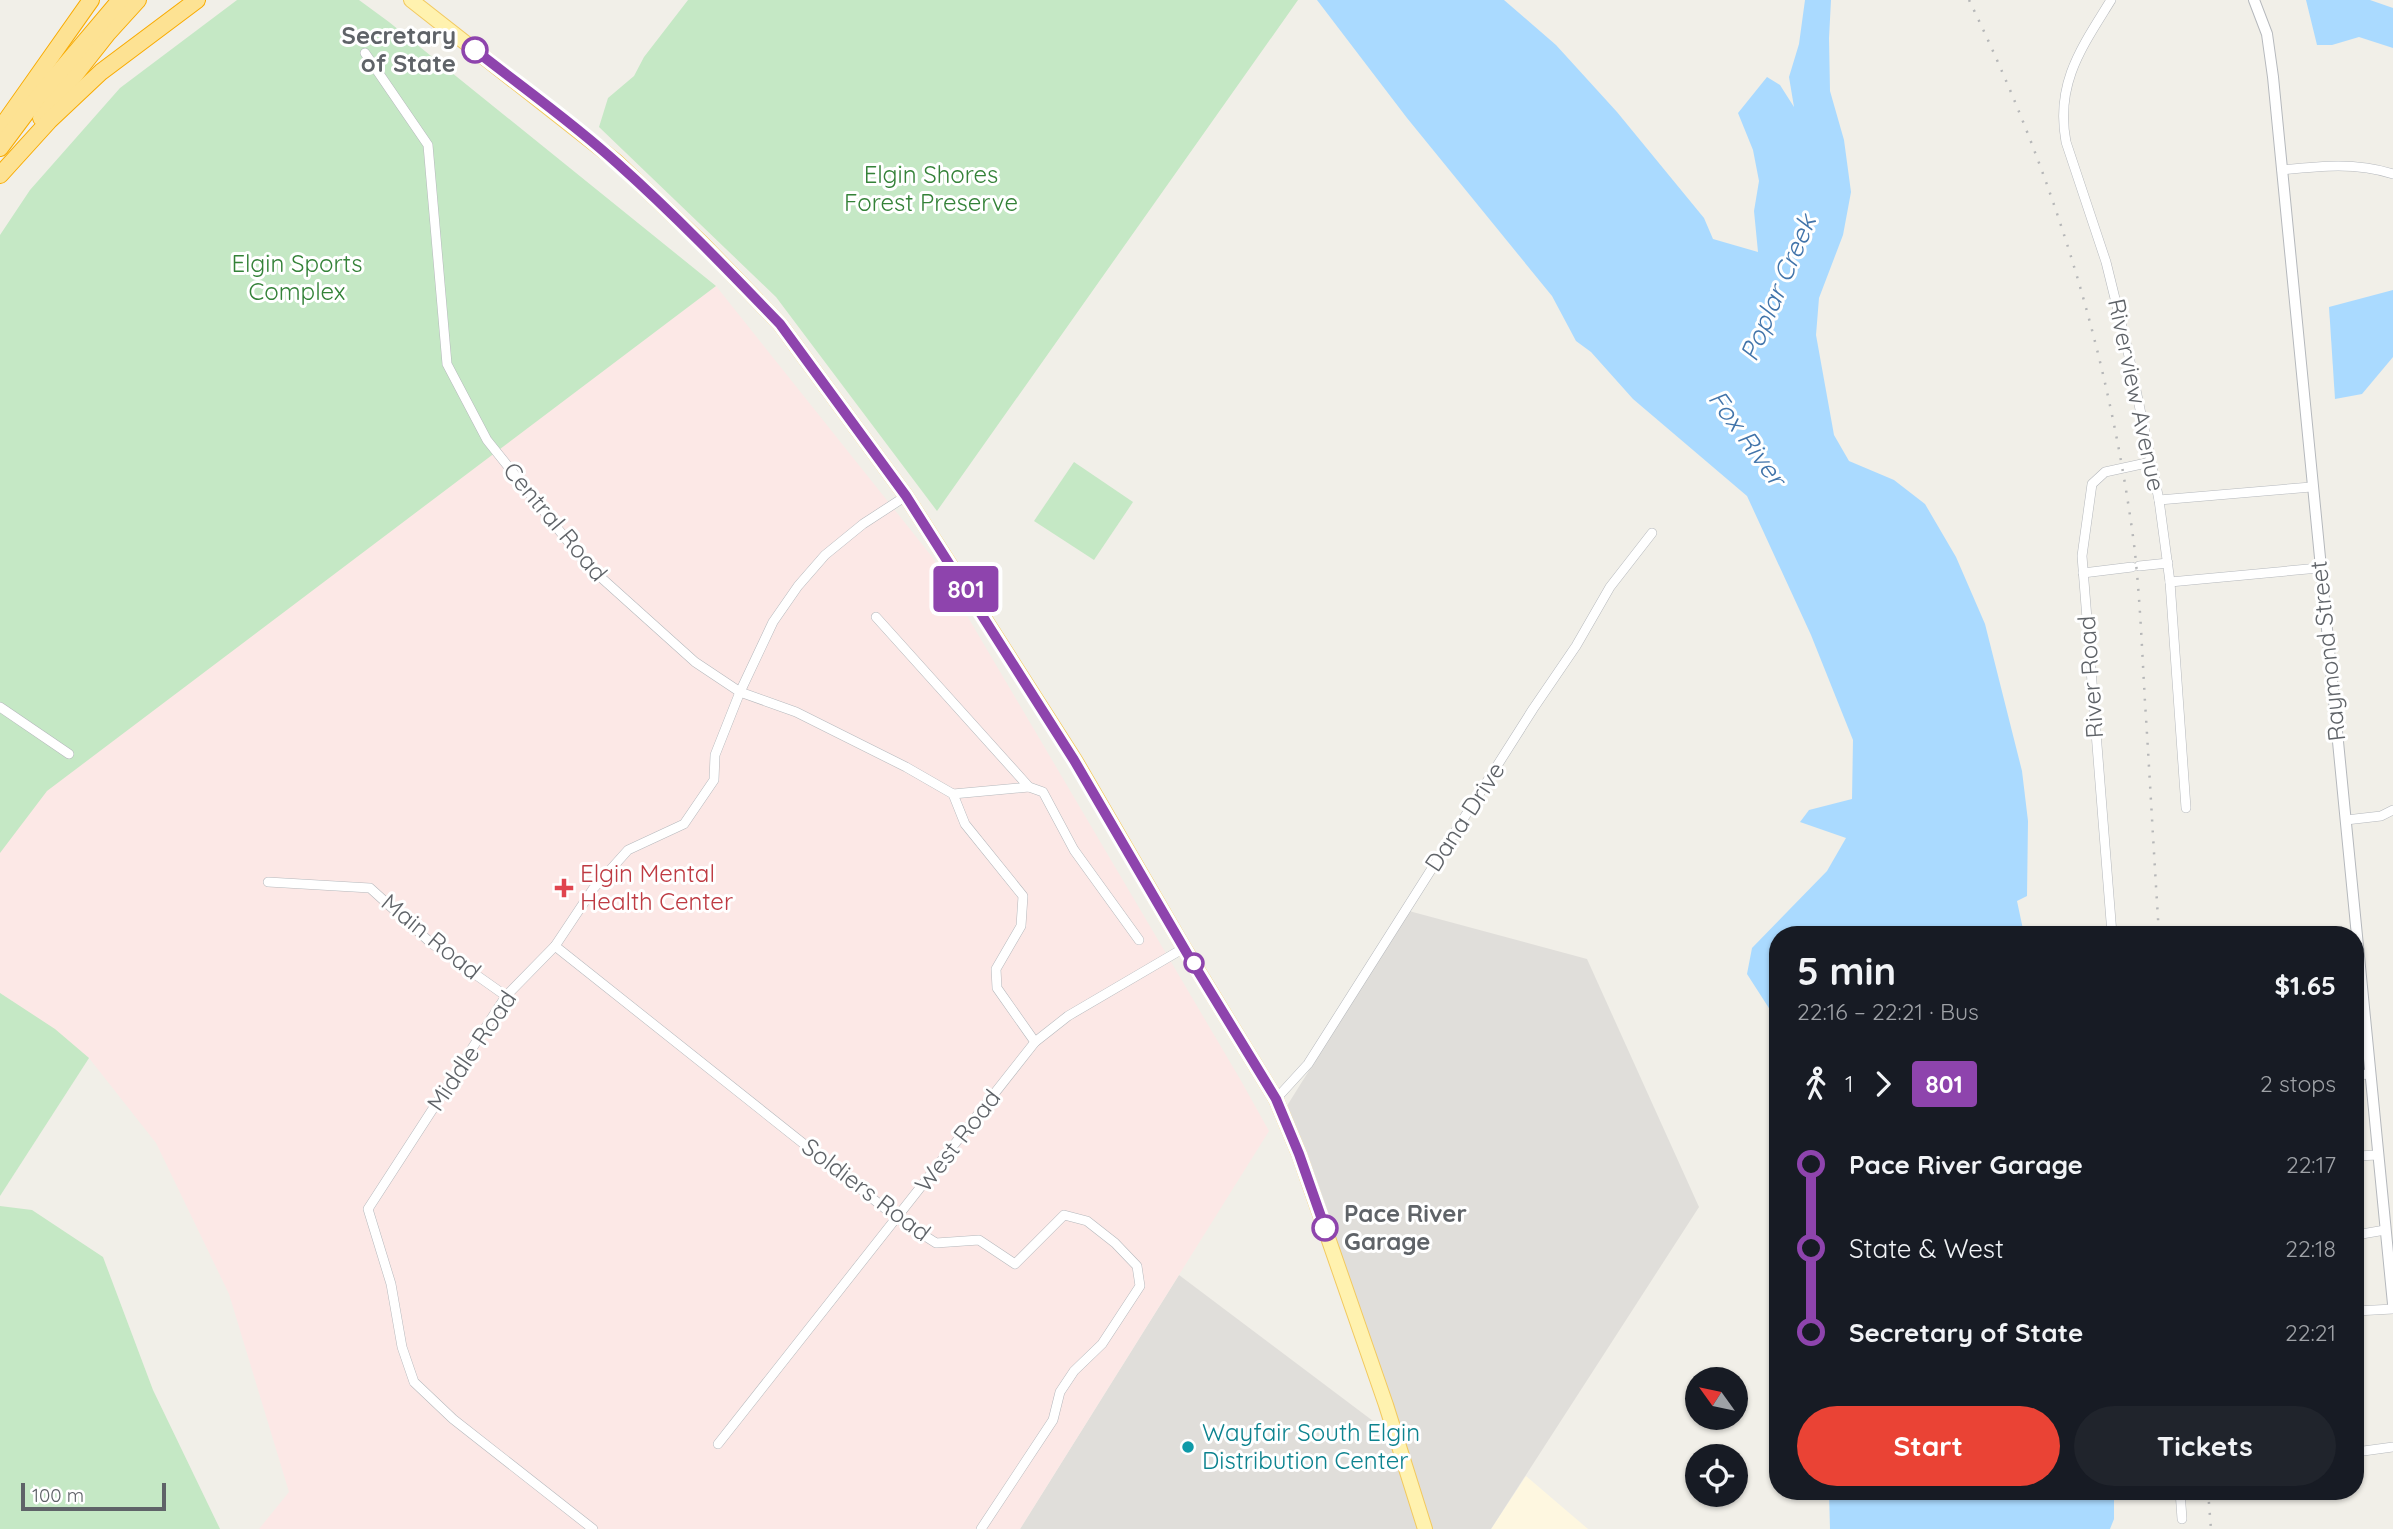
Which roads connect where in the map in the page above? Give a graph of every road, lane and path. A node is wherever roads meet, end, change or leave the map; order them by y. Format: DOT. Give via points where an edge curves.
graph roads {
  1 [pos="90,0"];
  2 [pos="120,0"];
  3 [pos="138,0"];
  4 [pos="197,0"];
  5 [pos="411,0"];
  6 [pos="2111,0"];
  7 [pos="2254,0"];
  8 [pos="365,53"];
  9 [pos="0,128"];
  10 [pos="0,148"];
  11 [pos="2282,170"];
  12 [pos="0,174"];
  13 [pos="2393,174"];
  14 [pos="2151,462"];
  15 [pos="2311,487"];
  16 [pos="906,496"];
  17 [pos="2159,500"];
  18 [pos="1652,533"];
  19 [pos="2168,563"];
  20 [pos="2319,568"];
  21 [pos="2083,573"];
  22 [pos="2170,582"];
  23 [pos="876,617"];
  24 [pos="740,692"];
  25 [pos="0,707"];
  26 [pos="69,754"];
  27 [pos="1029,787"];
  28 [pos="953,794"];
  29 [pos="2186,808"];
  30 [pos="2393,810"];
  31 [pos="2346,820"];
  32 [pos="268,882"];
  33 [pos="2111,926"];
  34 [pos="2356,926"];
  35 [pos="1139,940"];
  36 [pos="555,946"];
  37 [pos="1185,948"];
  38 [pos="506,996"];
  39 [pos="2364,1010"];
  40 [pos="1035,1042"];
  41 [pos="2364,1074"];
  42 [pos="2370,1074"];
  43 [pos="1276,1099"];
  44 [pos="2378,1155"];
  45 [pos="2364,1156"];
  46 [pos="898,1218"];
  47 [pos="2385,1230"];
  48 [pos="2364,1234"];
  49 [pos="2393,1307"];
  50 [pos="2364,1310"];
  51 [pos="718,1444"];
  52 [pos="2393,1447"];
  53 [pos="2364,1451"];
  54 [pos="2181,1500"];
  55 [pos="2182,1519"];
  56 [pos="593,1529"];
  57 [pos="981,1529"];
  58 [pos="1424,1529"];
  1 -- 9 [label="highway"];
  2 -- 10 [label="highway"];
  3 -- 12 [label="highway"];
  4 -- 12 [label="highway" via="101,72"];
  5 -- 16 [label="main road" via="616,161 702,243 780,324"];
  6 -- 14 [label="street, Riverview Avenue" via="2071,70 2062,123 2115,298"];
  7 -- 11 [label="street, Raymond Street" via="2270,54"];
  8 -- 24 [label="street, Central Road" via="428,145 447,363 486,440 586,564 695,662"];
  11 -- 13 [label="street" via="2343,165"];
  11 -- 15 [label="street, Raymond Street"];
  14 -- 17 [label="street, Riverview Avenue"];
  14 -- 21 [label="street, River Road" via="2105,472 2092,484"];
  15 -- 17 [label="street"];
  15 -- 20 [label="street, Raymond Street"];
  16 -- 24 [label="street, Middle Road" via="825,555 798,586 773,622"];
  16 -- 37 [label="main road" via="1074,760"];
  17 -- 19 [label="street, Riverview Avenue"];
  18 -- 43 [label="street, Dana Drive" via="1610,587 1308,1064"];
  19 -- 21 [label="street"];
  19 -- 22 [label="street, Riverview Avenue"];
  20 -- 22 [label="street"];
  20 -- 31 [label="street, Raymond Street"];
  21 -- 33 [label="street, River Road"];
  22 -- 29 [label="street, Riverview Avenue"];
  23 -- 27 [label="street"];
  24 -- 28 [label="street, Central Road" via="796,712"];
  24 -- 36 [label="street, Middle Road" via="715,755 714,780 684,824 628,850 593,890"];
  25 -- 26 [label="street"];
  27 -- 28 [label="street"];
  27 -- 35 [label="street" via="1043,792 1074,850"];
  28 -- 40 [label="street" via="964,824 1023,896 1021,926 996,969 997,988"];
  30 -- 31 [label="street"];
  31 -- 34 [label="street, Raymond Street"];
  32 -- 38 [label="street, Main Road" via="370,888 431,943"];
  36 -- 38 [label="street, Middle Road"];
  36 -- 46 [label="street, Soldiers Road"];
  37 -- 40 [label="street, West Road" via="1068,1016"];
  37 -- 43 [label="main road"];
  38 -- 56 [label="street, Middle Road" via="368,1209 414,1382 453,1419"];
  39 -- 42 [label="street, Raymond Street"];
  40 -- 46 [label="street, West Road"];
  41 -- 42 [label="street"];
  42 -- 44 [label="street, Raymond Street"];
  43 -- 58 [label="main road" via="1386,1405"];
  44 -- 45 [label="street"];
  44 -- 47 [label="street, Raymond Street"];
  46 -- 51 [label="street, West Road"];
  46 -- 57 [label="street, Soldiers Road" via="936,1244 979,1240 1015,1264 1064,1215 1087,1221 1137,1266 1140,1286 1102,1344 1060,1392 1053,1420"];
  47 -- 48 [label="street"];
  47 -- 49 [label="street, Raymond Street"];
  49 -- 50 [label="street"];
  52 -- 53 [label="street"];
  54 -- 55 [label="street"];
}
